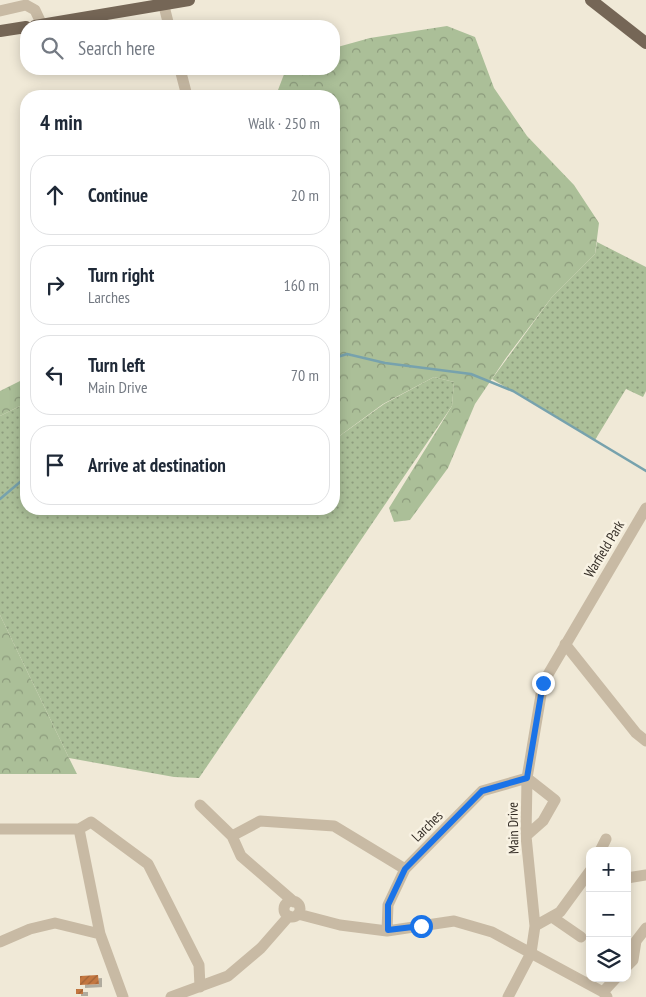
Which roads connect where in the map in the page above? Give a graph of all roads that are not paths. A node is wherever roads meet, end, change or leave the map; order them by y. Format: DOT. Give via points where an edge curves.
graph roads {
  1 [pos="189,0"];
  2 [pos="591,0"];
  3 [pos="164,6"];
  4 [pos="0,11"];
  5 [pos="37,20"];
  6 [pos="76,20"];
  7 [pos="168,20"];
  8 [pos="20,29"];
  9 [pos="0,31"];
  10 [pos="646,42"];
  11 [pos="182,75"];
  12 [pos="185,90"];
  13 [pos="644,514"];
  14 [pos="588,605"];
  15 [pos="566,644"];
  16 [pos="646,741"];
  17 [pos="527,778"];
  18 [pos="200,805"];
  19 [pos="0,829"];
  20 [pos="78,829"];
  21 [pos="232,836"];
  22 [pos="526,836"];
  23 [pos="606,839"];
  24 [pos="602,847"];
  25 [pos="405,869"];
  26 [pos="646,875"];
  27 [pos="586,876"];
  28 [pos="631,877"];
  29 [pos="295,908"];
  30 [pos="552,916"];
  31 [pos="535,926"];
  32 [pos="646,928"];
  33 [pos="388,930"];
  34 [pos="100,934"];
  35 [pos="581,937"];
  36 [pos="0,942"];
  37 [pos="531,953"];
  38 [pos="631,962"];
  39 [pos="613,982"];
  40 [pos="200,987"];
  41 [pos="605,994"];
  42 [pos="123,997"];
  43 [pos="171,997"];
  44 [pos="508,997"];
  1 -- 3 [label="main road"];
  2 -- 10 [label="main road"];
  3 -- 6 [label="main road"];
  3 -- 7 [label="street"];
  4 -- 5 [label="street" via="26,5 35,10"];
  8 -- 9 [label="main road"];
  11 -- 12 [label="street"];
  13 -- 14 [label="street, Warfield Park"];
  14 -- 15 [label="street, Main Drive"];
  15 -- 16 [label="street"];
  15 -- 17 [label="street, Main Drive" via="543,683"];
  17 -- 22 [label="street, Main Drive"];
  17 -- 22 [label="street" via="556,800 543,821"];
  17 -- 25 [label="street, Larches" via="482,791"];
  18 -- 21 [label="street"];
  19 -- 20 [label="street"];
  20 -- 34 [label="street"];
  20 -- 40 [label="street" via="91,822 148,864 199,965"];
  21 -- 25 [label="street" via="260,821 334,826"];
  21 -- 29 [label="street" via="240,856"];
  22 -- 31 [label="street, Main Drive"];
  23 -- 24 [label="street"];
  25 -- 33 [label="street, Larches" via="388,905"];
  26 -- 28 [label="street"];
  27 -- 30 [label="street" via="560,912"];
  29 -- 33 [label="street" via="340,925"];
  29 -- 40 [label="street" via="261,948 228,976"];
  30 -- 31 [label="street"];
  30 -- 35 [label="street"];
  31 -- 37 [label="street, Main Drive"];
  32 -- 38 [label="street" via="636,940"];
  33 -- 37 [label="street" via="454,921 492,932"];
  34 -- 36 [label="street" via="55,923"];
  34 -- 42 [label="street"];
  37 -- 41 [label="street"];
  37 -- 44 [label="street, Main Drive"];
  39 -- 41 [label="street"];
  40 -- 43 [label="street"];
}
